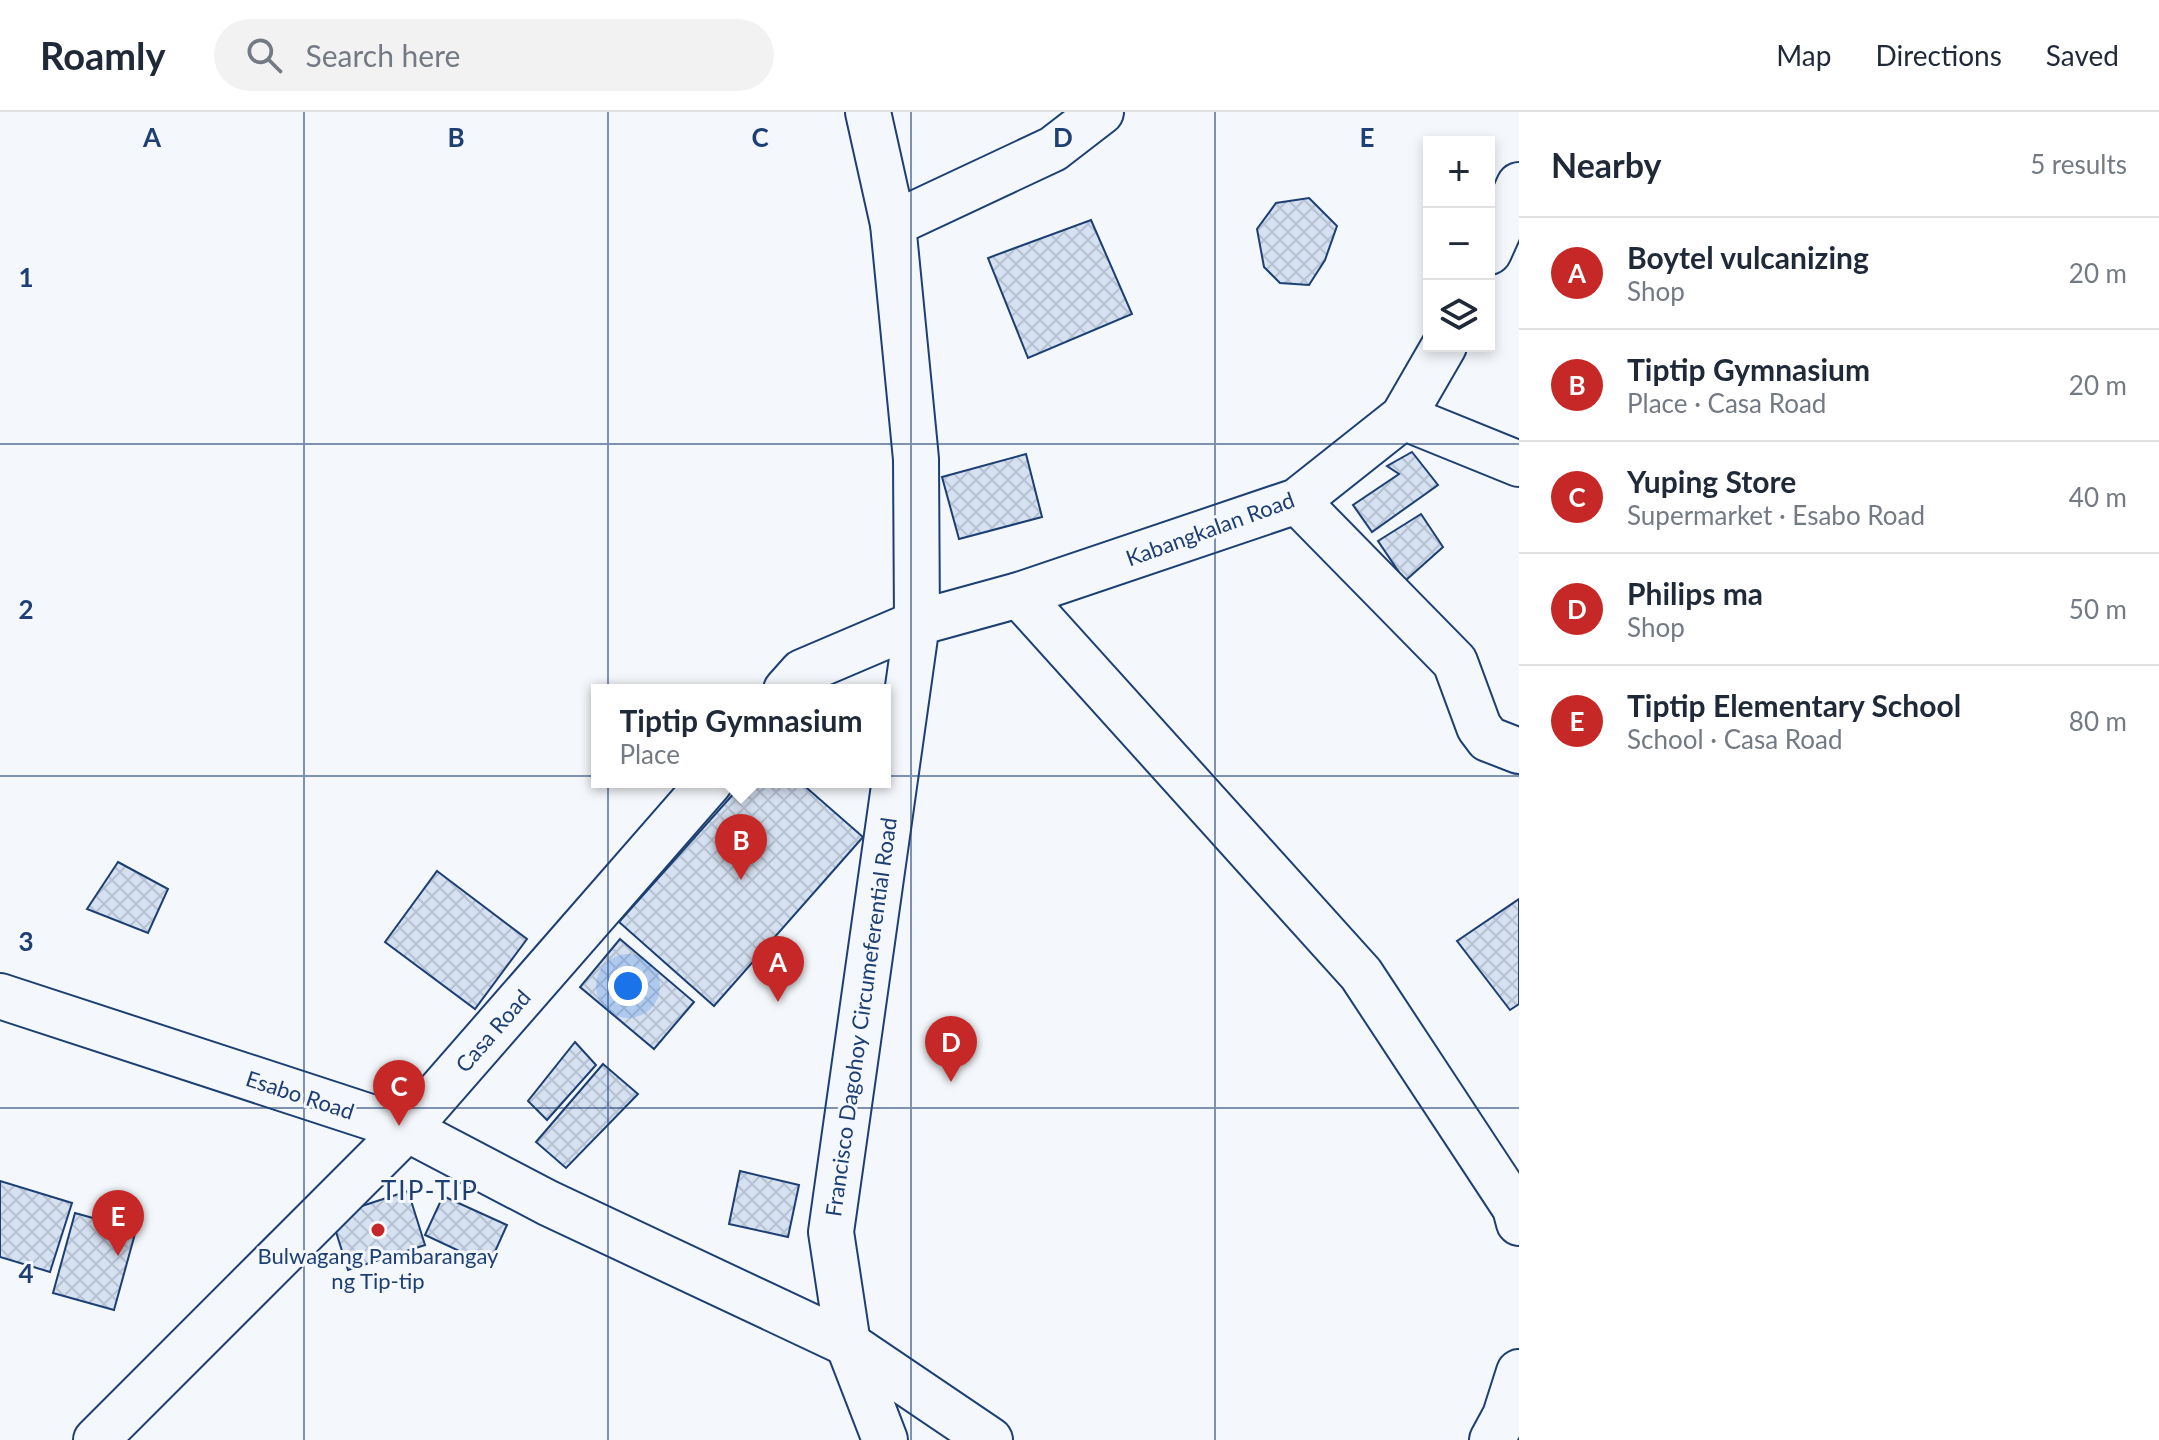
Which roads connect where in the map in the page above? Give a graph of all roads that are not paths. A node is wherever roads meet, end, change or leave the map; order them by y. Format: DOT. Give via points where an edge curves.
graph roads {
  1 [pos="868,112"];
  2 [pos="1101,112"];
  3 [pos="1519,185"];
  4 [pos="893,224"];
  5 [pos="1495,239"];
  6 [pos="1441,352"];
  7 [pos="1403,417"];
  8 [pos="1519,464"];
  9 [pos="1297,501"];
  10 [pos="1019,595"];
  11 [pos="917,623"];
  12 [pos="791,684"];
  13 [pos="1519,751"];
  14 [pos="705,788"];
  15 [pos="0,996"];
  16 [pos="407,1129"];
  17 [pos="1519,1223"];
  18 [pos="848,1344"];
  19 [pos="1519,1372"];
  20 [pos="96,1440"];
  21 [pos="885,1440"];
  22 [pos="990,1440"];
  23 [pos="1492,1440"];
  1 -- 4 [label="street, Francisco Dagohoy Circumeferential Road"];
  2 -- 4 [label="street" via="1053,149"];
  3 -- 5 [label="street"];
  4 -- 11 [label="street, Francisco Dagohoy Circumeferential Road" via="916,459"];
  6 -- 7 [label="street, Kabangkalan Road"];
  7 -- 8 [label="street"];
  7 -- 9 [label="street, Kabangkalan Road"];
  9 -- 10 [label="street, Kabangkalan Road"];
  9 -- 13 [label="street" via="1455,662 1488,739"];
  10 -- 11 [label="street, Kabangkalan Road"];
  10 -- 17 [label="street" via="1361,974 1515,1208"];
  11 -- 12 [label="street" via="802,672"];
  11 -- 18 [label="street, Francisco Dagohoy Circumeferential Road" via="831,1232"];
  14 -- 16 [label="street, Casa Road"];
  15 -- 16 [label="street, Esabo Road"];
  16 -- 18 [label="street, Esabo Road" via="548,1203"];
  16 -- 20 [label="street, Casa Road"];
  18 -- 21 [label="street, Francisco Dagohoy Circumeferential Road"];
  18 -- 22 [label="street, Esabo Road"];
  19 -- 23 [label="street"];
}
